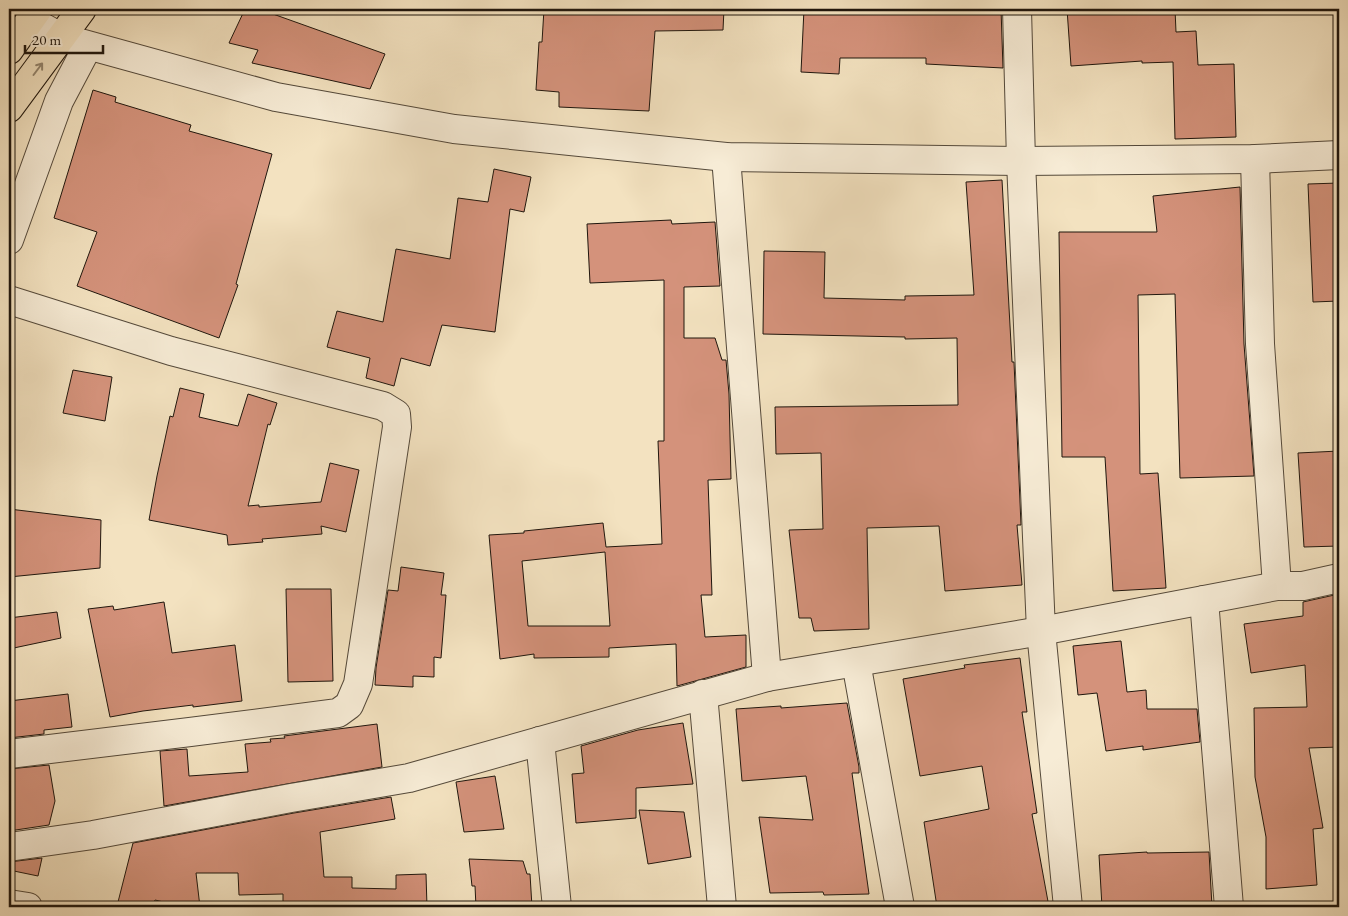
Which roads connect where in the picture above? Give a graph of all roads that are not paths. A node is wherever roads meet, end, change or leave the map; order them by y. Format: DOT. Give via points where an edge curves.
graph roads {
  1 [pos="82,9"];
  2 [pos="1017,9"];
  3 [pos="34,14"];
  4 [pos="62,38"];
  5 [pos="88,46"];
  6 [pos="9,50"];
  7 [pos="9,108"];
  8 [pos="1339,155"];
  9 [pos="726,157"];
  10 [pos="1255,159"];
  11 [pos="1021,161"];
  12 [pos="9,240"];
  13 [pos="9,300"];
  14 [pos="1339,578"];
  15 [pos="1277,586"];
  16 [pos="1204,600"];
  17 [pos="1041,631"];
  18 [pos="856,662"];
  19 [pos="767,676"];
  20 [pos="703,694"];
  21 [pos="540,741"];
  22 [pos="9,754"];
  23 [pos="9,847"];
  24 [pos="9,904"];
  25 [pos="28,907"];
  26 [pos="557,907"];
  27 [pos="722,907"];
  28 [pos="900,907"];
  29 [pos="1068,907"];
  30 [pos="1229,907"];
  1 -- 4 [label="main road"];
  2 -- 11 [label="street"];
  3 -- 4 [label="street"];
  3 -- 6 [label="main road"];
  4 -- 5 [label="street"];
  7 -- 4 [label="main road, one-way"];
  5 -- 9 [label="street" via="276,97 454,129"];
  5 -- 12 [label="street" via="59,101"];
  8 -- 10 [label="street"];
  9 -- 11 [label="street"];
  9 -- 19 [label="street"];
  10 -- 11 [label="street"];
  10 -- 15 [label="street" via="1260,344"];
  11 -- 17 [label="street"];
  13 -- 22 [label="street" via="171,351 383,406 396,414 397,427 358,684 349,705 338,713"];
  14 -- 15 [label="street" via="1303,586"];
  15 -- 16 [label="street"];
  16 -- 17 [label="street"];
  16 -- 30 [label="street"];
  17 -- 18 [label="street"];
  17 -- 29 [label="street"];
  18 -- 19 [label="street"];
  18 -- 28 [label="street"];
  19 -- 20 [label="street"];
  20 -- 21 [label="street"];
  20 -- 27 [label="street"];
  21 -- 23 [label="street" via="409,778"];
  21 -- 26 [label="street"];
  24 -- 25 [label="street"];
}
